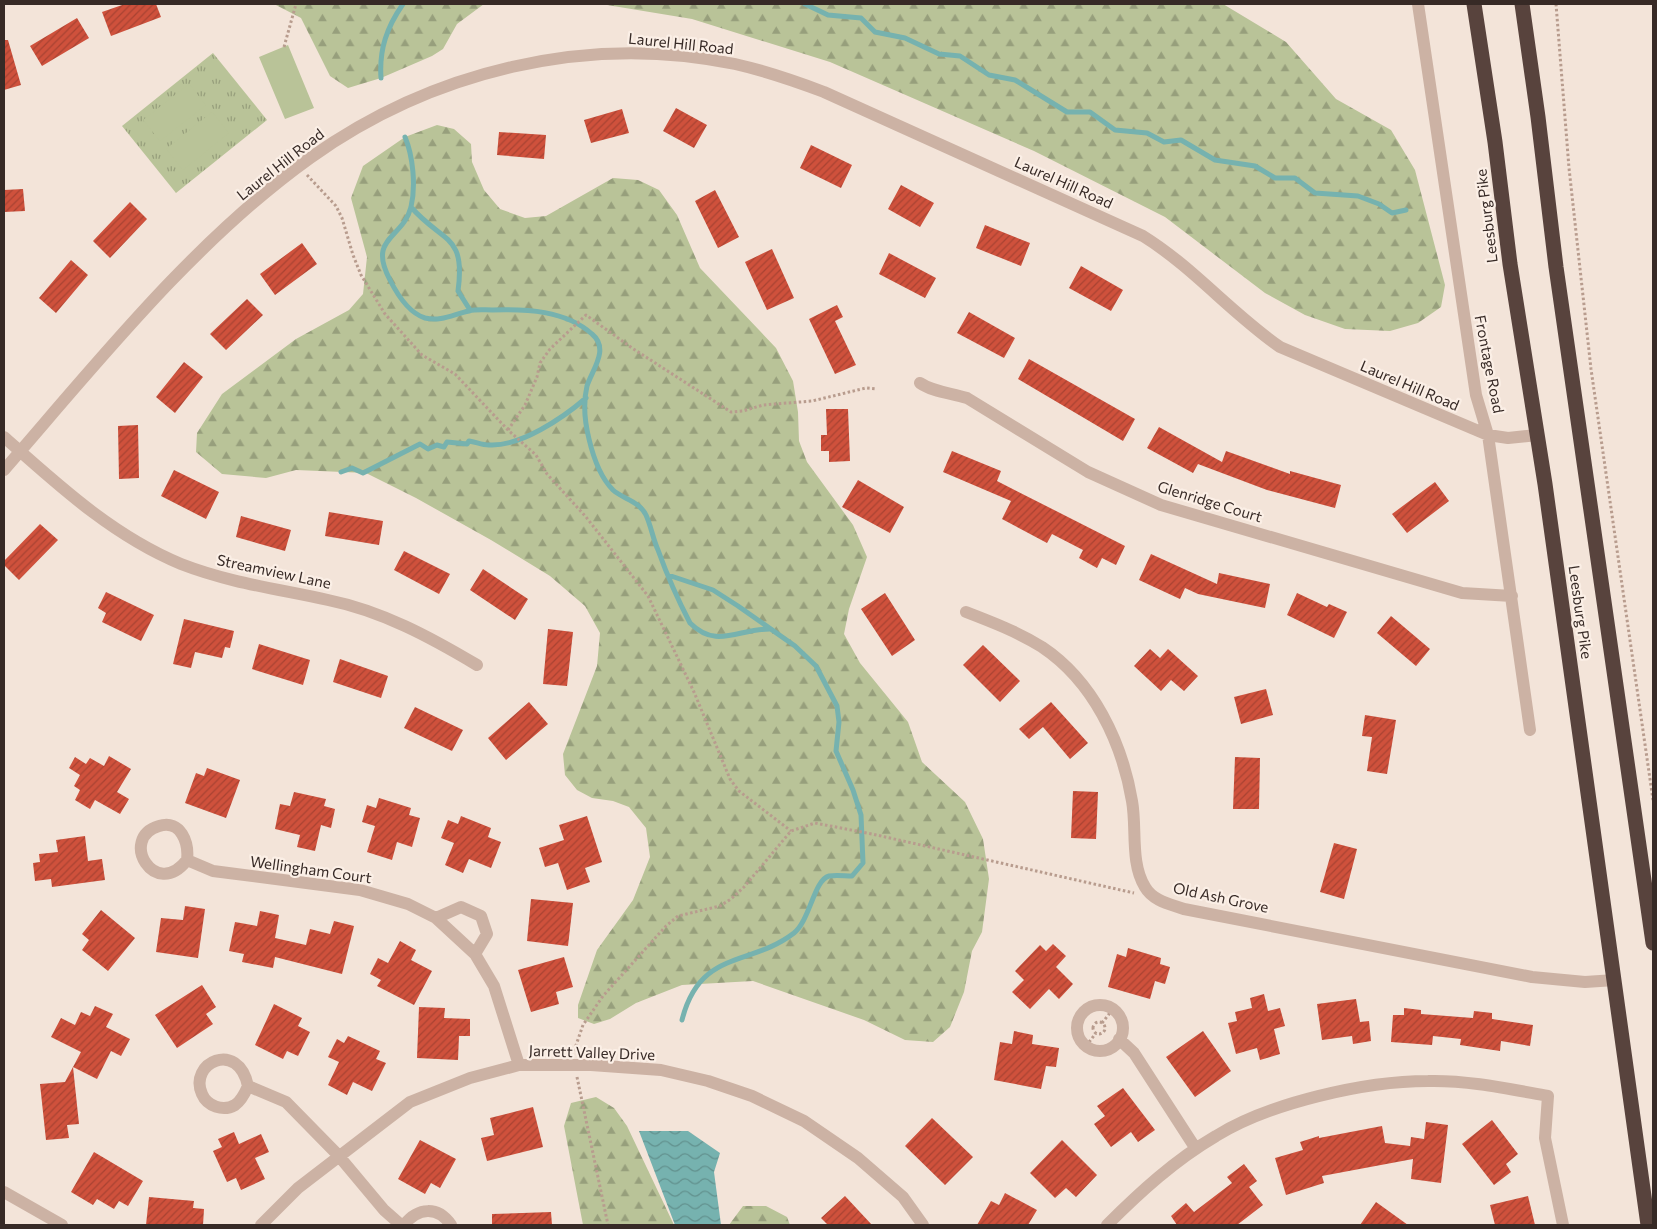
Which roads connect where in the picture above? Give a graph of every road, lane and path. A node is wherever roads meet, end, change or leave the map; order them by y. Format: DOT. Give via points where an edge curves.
graph roads {
  1 [pos="296,4"];
  2 [pos="1418,4"];
  3 [pos="1474,4"];
  4 [pos="1522,4"];
  5 [pos="1556,4"];
  6 [pos="284,47"];
  7 [pos="299,167"];
  8 [pos="920,383"];
  9 [pos="877,389"];
  10 [pos="508,430"];
  11 [pos="1488,435"];
  12 [pos="1537,435"];
  13 [pos="4,436"];
  14 [pos="20,451"];
  15 [pos="4,470"];
  16 [pos="1512,596"];
  17 [pos="966,612"];
  18 [pos="477,665"];
  19 [pos="1530,730"];
  20 [pos="1653,800"];
  21 [pos="791,831"];
  22 [pos="186,860"];
  23 [pos="1156,898"];
  24 [pos="436,918"];
  25 [pos="1653,943"];
  26 [pos="475,954"];
  27 [pos="1614,980"];
  28 [pos="1113,1009"];
  29 [pos="1102,1023"];
  30 [pos="1096,1032"];
  31 [pos="1119,1039"];
  32 [pos="1086,1046"];
  33 [pos="519,1065"];
  34 [pos="575,1065"];
  35 [pos="248,1086"];
  36 [pos="1196,1149"];
  37 [pos="338,1156"];
  38 [pos="4,1192"];
  39 [pos="62,1225"];
  40 [pos="261,1225"];
  41 [pos="403,1225"];
  42 [pos="451,1225"];
  43 [pos="608,1225"];
  44 [pos="923,1225"];
  45 [pos="1107,1225"];
  46 [pos="1563,1225"];
  47 [pos="1648,1225"];
  1 -- 6 [label="path"];
  2 -- 11 [label="street, Frontage Road" via="1476,395"];
  3 -- 12 [label="highway, Leesburg Pike"];
  4 -- 25 [label="highway, Leesburg Pike" via="1556,267"];
  5 -- 20 [label="path" via="1569,168 1592,369"];
  7 -- 10 [label="path" via="336,206 361,275 385,314 422,355 454,374"];
  7 -- 11 [label="street, Laurel Hill Road" via="331,144 397,106 433,90 527,63 651,54 736,64 824,92 1130,229 1167,251 1250,326 1280,347"];
  7 -- 14 [label="street, Laurel Hill Road" via="244,213 171,282"];
  8 -- 16 [label="street, Glenridge Court" via="929,389 967,398 1088,472 1160,505 1462,593"];
  9 -- 10 [label="path" via="866,388 812,401 763,405 731,412 586,315 540,363 525,405"];
  10 -- 21 [label="path" via="536,455 547,474 586,517 648,596 694,692 730,779 744,795"];
  11 -- 12 [label="street, Laurel Hill Road" via="1508,438"];
  11 -- 16 [label="street, Frontage Road"];
  12 -- 27 [label="highway, Leesburg Pike"];
  13 -- 14 [label="street, Streamview Lane"];
  14 -- 15 [label="street, Laurel Hill Road"];
  14 -- 18 [label="street, Streamview Lane" via="117,530 181,564 224,579 353,606 435,640"];
  16 -- 19 [label="street, Frontage Road"];
  17 -- 23 [label="street, Old Ash Grove" via="1008,628 1042,648 1070,672 1096,704 1113,736 1128,779 1140,876 1149,893"];
  21 -- 23 [label="path" via="815,824 854,830"];
  21 -- 34 [label="path" via="731,899 720,906 678,916 627,967 584,1025 574,1050"];
  22 -- 24 [label="street, Wellingham Court" via="213,871 360,890 408,904"];
  23 -- 27 [label="street, Old Ash Grove" via="1184,909 1532,977 1585,982"];
  24 -- 26 [label="street, Wellingham Court"];
  24 -- 26 [label="street" via="461,907 481,916 487,934"];
  26 -- 33 [label="street, Wellingham Court" via="494,986"];
  27 -- 47 [label="highway, Leesburg Pike"];
  28 -- 29 [label="path"];
  28 -- 31 [label="street" via="1122,1023"];
  28 -- 32 [label="street" via="1095,1006 1080,1016 1077,1030"];
  29 -- 30 [label="path" via="1103,1032"];
  29 -- 30 [label="path" via="1094,1024"];
  30 -- 32 [label="path"];
  31 -- 32 [label="street" via="1104,1050"];
  31 -- 36 [label="street" via="1134,1053"];
  33 -- 34 [label="street, Jarrett Valley Drive"];
  33 -- 37 [label="street, Jarrett Valley Drive" via="470,1078 410,1102"];
  34 -- 43 [label="path"];
  34 -- 44 [label="street, Jarrett Valley Drive" via="662,1070 752,1096 804,1121 858,1158 903,1197"];
  35 -- 37 [label="street" via="286,1102"];
  36 -- 45 [label="street" via="1139,1193"];
  36 -- 46 [label="street" via="1217,1135 1271,1110 1333,1092 1375,1085 1428,1081 1481,1085 1548,1096 1545,1138"];
  37 -- 40 [label="street, Jarrett Valley Drive" via="298,1188"];
  37 -- 41 [label="street" via="384,1210"];
  38 -- 39 [label="street"];
  41 -- 42 [label="street" via="411,1216 434,1210 445,1216"];
}
